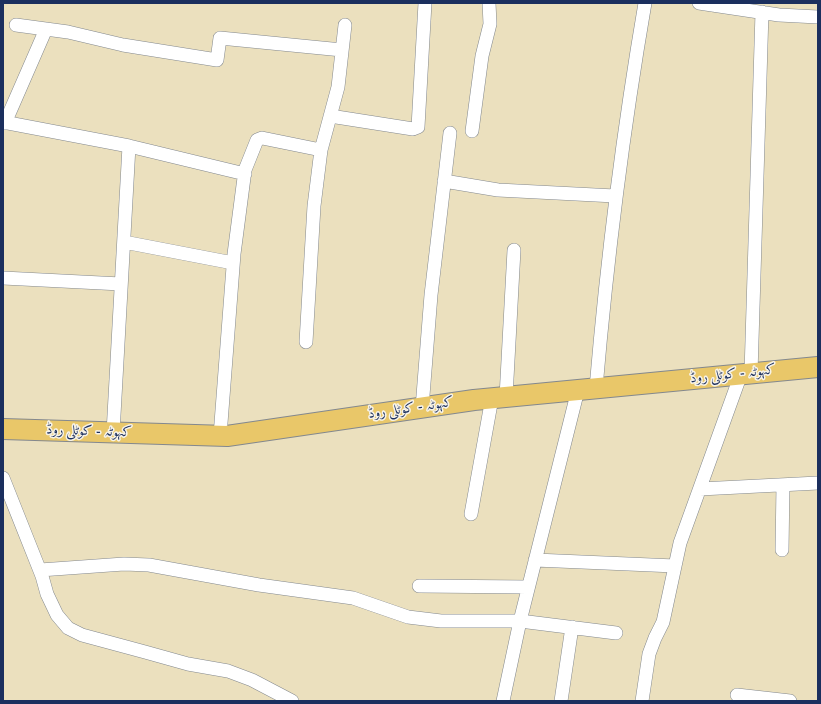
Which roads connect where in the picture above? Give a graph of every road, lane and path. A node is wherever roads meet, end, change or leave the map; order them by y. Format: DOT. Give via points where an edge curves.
graph roads {
  1 [pos="425,3"];
  2 [pos="489,3"];
  3 [pos="645,3"];
  4 [pos="699,3"];
  5 [pos="762,12"];
  6 [pos="818,17"];
  7 [pos="16,25"];
  8 [pos="345,25"];
  9 [pos="46,29"];
  10 [pos="342,50"];
  11 [pos="330,116"];
  12 [pos="4,122"];
  13 [pos="472,131"];
  14 [pos="450,133"];
  15 [pos="129,146"];
  16 [pos="321,150"];
  17 [pos="245,174"];
  18 [pos="444,181"];
  19 [pos="615,196"];
  20 [pos="124,242"];
  21 [pos="514,250"];
  22 [pos="233,263"];
  23 [pos="3,278"];
  24 [pos="121,284"];
  25 [pos="306,342"];
  26 [pos="818,367"];
  27 [pos="746,374"];
  28 [pos="587,389"];
  29 [pos="499,398"];
  30 [pos="422,408"];
  31 [pos="3,429"];
  32 [pos="113,433"];
  33 [pos="220,436"];
  34 [pos="3,478"];
  35 [pos="818,483"];
  36 [pos="783,485"];
  37 [pos="700,489"];
  38 [pos="471,514"];
  39 [pos="782,550"];
  40 [pos="535,560"];
  41 [pos="675,566"];
  42 [pos="40,570"];
  43 [pos="419,586"];
  44 [pos="528,587"];
  45 [pos="520,622"];
  46 [pos="572,627"];
  47 [pos="616,632"];
  48 [pos="737,695"];
  49 [pos="292,701"];
  50 [pos="504,701"];
  51 [pos="561,701"];
  52 [pos="642,701"];
  53 [pos="790,701"];
  1 -- 11 [label="street" via="418,127 413,129"];
  2 -- 13 [label="street" via="490,24 482,56"];
  3 -- 19 [label="street"];
  4 -- 5 [label="street"];
  5 -- 6 [label="street"];
  5 -- 27 [label="street"];
  7 -- 9 [label="street"];
  8 -- 10 [label="street"];
  9 -- 10 [label="street" via="123,45 217,60 220,38"];
  9 -- 12 [label="street"];
  10 -- 11 [label="street" via="338,87"];
  11 -- 16 [label="street"];
  12 -- 15 [label="street"];
  14 -- 18 [label="street"];
  15 -- 17 [label="street"];
  15 -- 20 [label="street"];
  16 -- 17 [label="street" via="262,138 257,140"];
  16 -- 25 [label="street" via="314,206"];
  17 -- 22 [label="street"];
  18 -- 19 [label="street" via="498,190"];
  18 -- 30 [label="street"];
  19 -- 28 [label="street"];
  20 -- 22 [label="street"];
  20 -- 24 [label="street"];
  21 -- 29 [label="street"];
  22 -- 33 [label="street"];
  23 -- 24 [label="street"];
  24 -- 32 [label="street"];
  26 -- 27 [label="main road, کہوٹہ - کوٹلی روڈ"];
  27 -- 28 [label="main road, کہوٹہ - کوٹلی روڈ"];
  27 -- 37 [label="street"];
  28 -- 29 [label="main road, کہوٹہ - کوٹلی روڈ"];
  28 -- 40 [label="street"];
  29 -- 30 [label="main road, کہوٹہ - کوٹلی روڈ"];
  29 -- 38 [label="street"];
  30 -- 33 [label="main road, کہوٹہ - کوٹلی روڈ"];
  31 -- 32 [label="main road, کہوٹہ - کوٹلی روڈ"];
  32 -- 33 [label="main road, کہوٹہ - کوٹلی روڈ"];
  34 -- 42 [label="street"];
  35 -- 36 [label="street"];
  36 -- 37 [label="street"];
  36 -- 39 [label="street"];
  37 -- 41 [label="street" via="680,543"];
  40 -- 41 [label="street"];
  40 -- 44 [label="street"];
  41 -- 52 [label="street" via="663,622 649,654"];
  42 -- 45 [label="street" via="124,564 149,565 259,585 353,598 408,617 442,621"];
  42 -- 49 [label="street" via="57,615 68,628 188,664 228,671 252,680"];
  43 -- 44 [label="street"];
  44 -- 45 [label="street"];
  45 -- 46 [label="street"];
  45 -- 50 [label="street"];
  46 -- 47 [label="street"];
  46 -- 51 [label="street"];
  48 -- 53 [label="street"];
}
